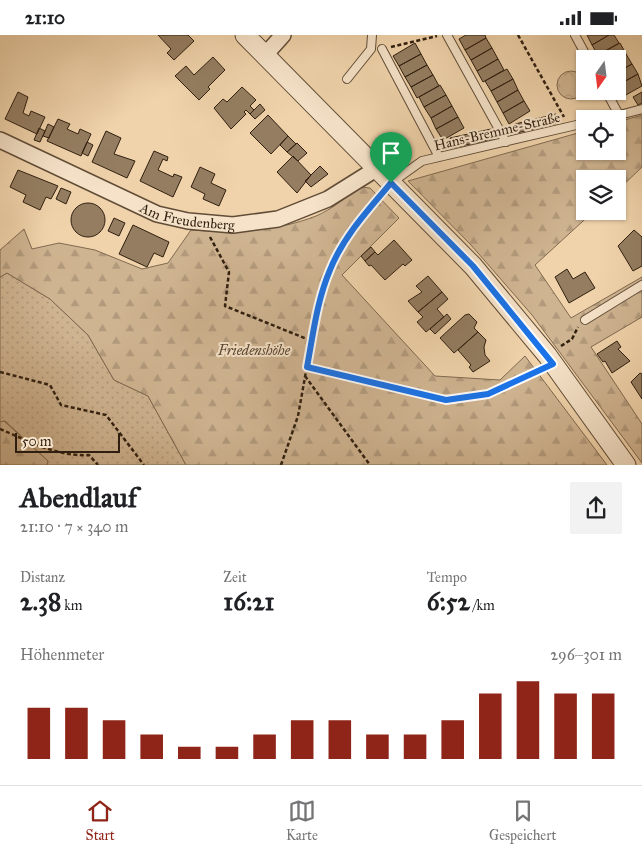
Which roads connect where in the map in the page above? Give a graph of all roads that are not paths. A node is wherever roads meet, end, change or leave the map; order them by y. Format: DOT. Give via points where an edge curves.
graph roads {
  1 [pos="245,35"];
  2 [pos="283,35"];
  3 [pos="372,35"];
  4 [pos="447,35"];
  5 [pos="575,35"];
  6 [pos="382,49"];
  7 [pos="583,50"];
  8 [pos="266,54"];
  9 [pos="347,79"];
  10 [pos="642,109"];
  11 [pos="626,113"];
  12 [pos="576,125"];
  13 [pos="0,140"];
  14 [pos="506,141"];
  15 [pos="439,157"];
  16 [pos="376,169"];
  17 [pos="391,183"];
  18 [pos="642,285"];
  19 [pos="584,320"];
  20 [pos="624,464"];
  1 -- 8 [label="street"];
  2 -- 8 [label="street"];
  3 -- 9 [label="lane" via="371,49"];
  4 -- 14 [label="lane"];
  5 -- 7 [label="lane"];
  6 -- 15 [label="lane"];
  8 -- 16 [label="street"];
  10 -- 11 [label="lane"];
  12 -- 14 [label="lane, Hans-Bremme-Straße"];
  13 -- 16 [label="street, Am Freudenberg" via="157,214 233,225 278,219 328,199"];
  14 -- 15 [label="lane, Hans-Bremme-Straße"];
  15 -- 17 [label="lane, Hans-Bremme-Straße" via="422,161"];
  16 -- 17 [label="street"];
  17 -- 20 [label="street" via="473,266 550,359"];
  18 -- 19 [label="lane"];
}
